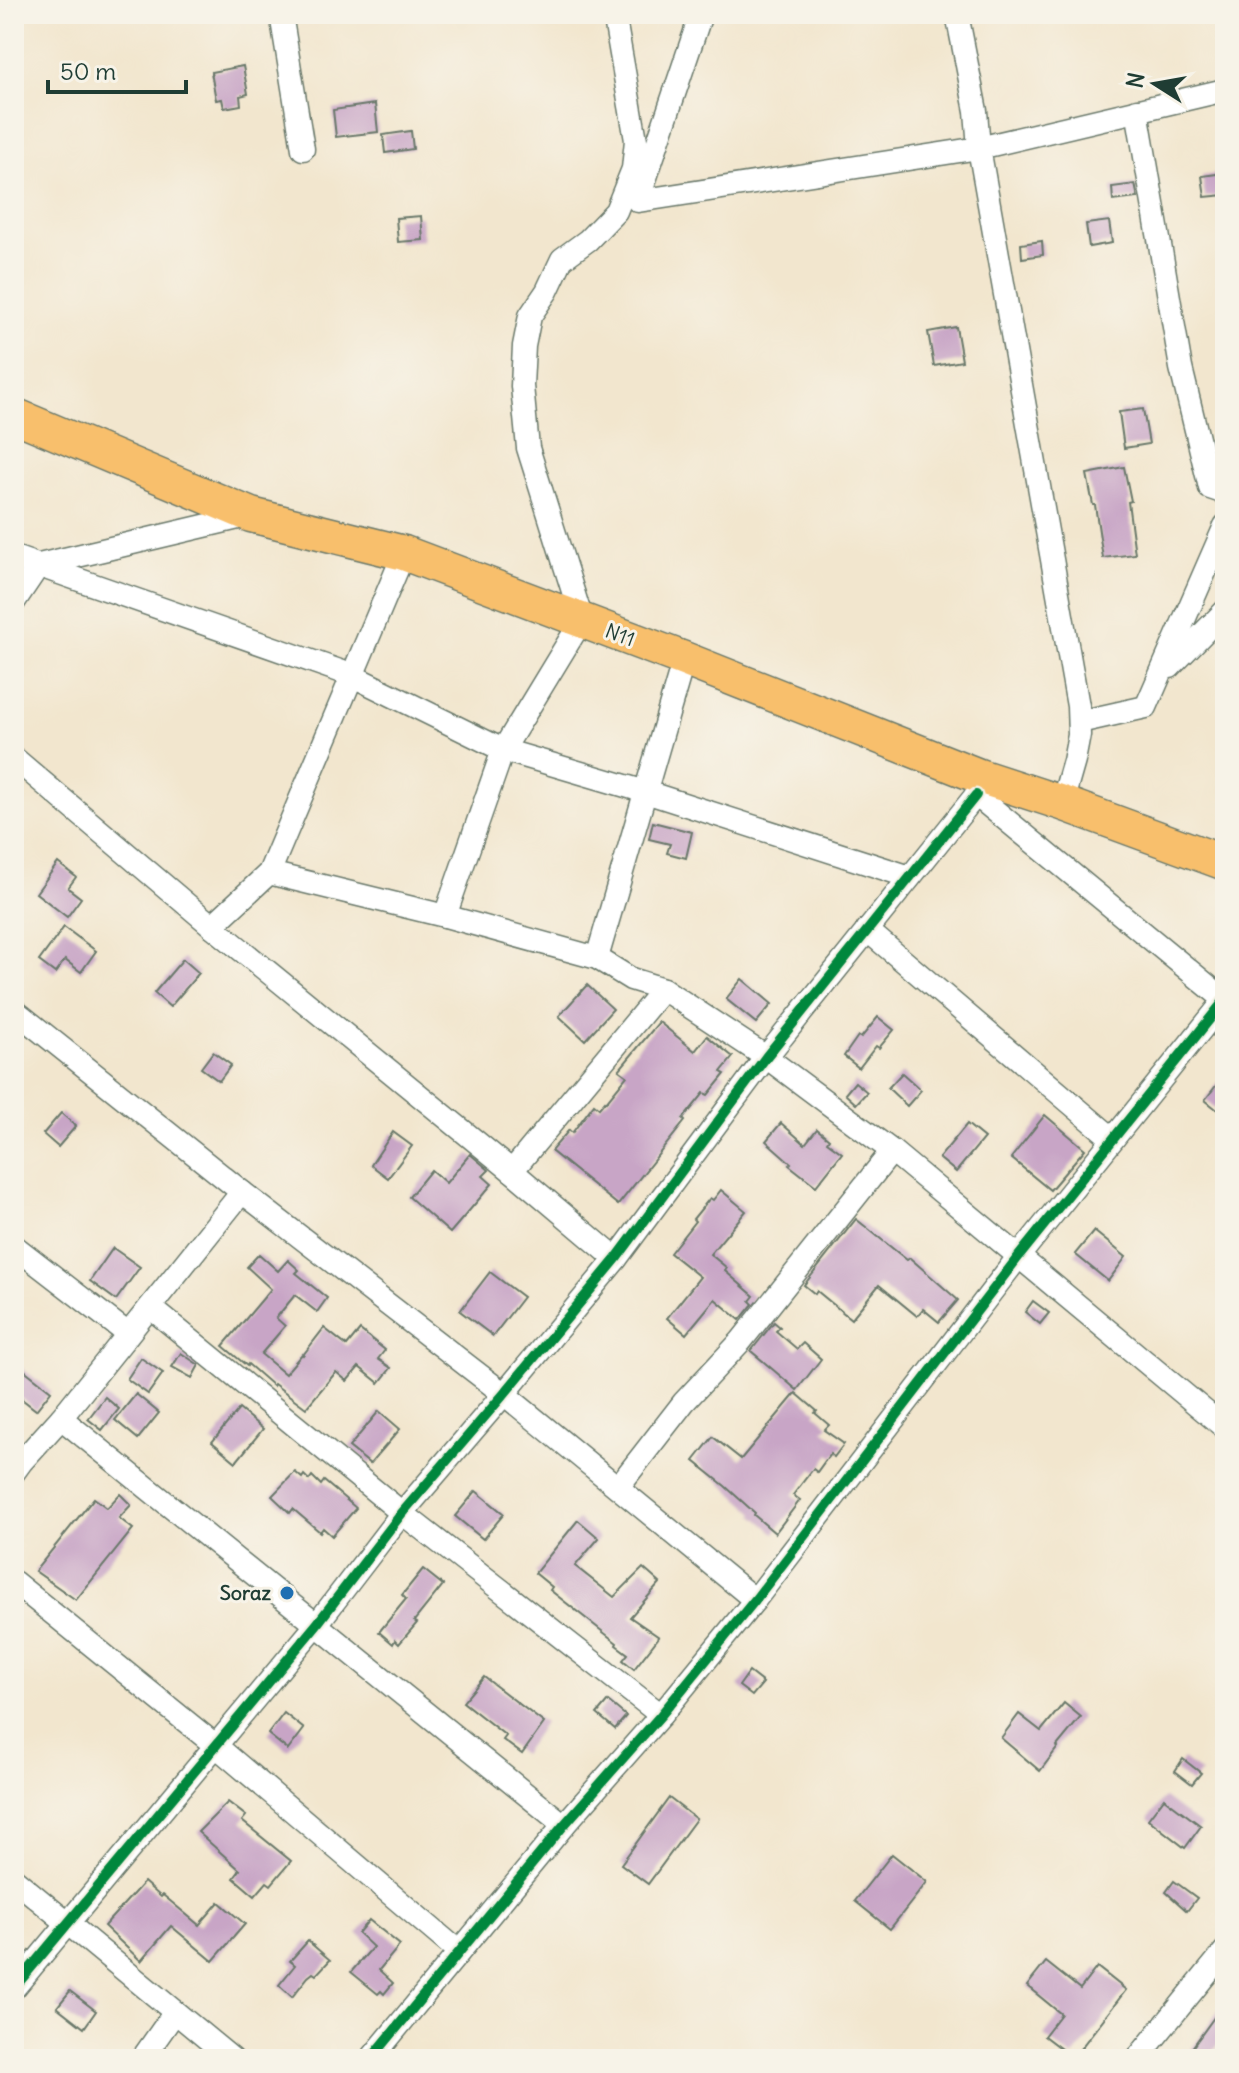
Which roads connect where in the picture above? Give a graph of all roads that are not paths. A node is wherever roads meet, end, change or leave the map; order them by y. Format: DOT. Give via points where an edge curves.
graph roads {
  1 [pos="281,14"];
  2 [pos="614,14"];
  3 [pos="701,14"];
  4 [pos="957,14"];
  5 [pos="1225,90"];
  6 [pos="1137,110"];
  7 [pos="979,148"];
  8 [pos="303,149"];
  9 [pos="633,169"];
  10 [pos="638,201"];
  11 [pos="14,415"];
  12 [pos="1225,493"];
  13 [pos="251,515"];
  14 [pos="1225,526"];
  15 [pos="404,553"];
  16 [pos="14,557"];
  17 [pos="39,565"];
  18 [pos="14,602"];
  19 [pos="1225,611"];
  20 [pos="582,620"];
  21 [pos="684,659"];
  22 [pos="351,675"];
  23 [pos="1158,680"];
  24 [pos="1079,722"];
  25 [pos="503,750"];
  26 [pos="14,758"];
  27 [pos="977,786"];
  28 [pos="646,792"];
  29 [pos="1062,803"];
  30 [pos="1225,863"];
  31 [pos="269,873"];
  32 [pos="910,877"];
  33 [pos="445,916"];
  34 [pos="212,926"];
  35 [pos="867,930"];
  36 [pos="597,958"];
  37 [pos="663,989"];
  38 [pos="1225,1000"];
  39 [pos="14,1010"];
  40 [pos="766,1057"];
  41 [pos="1113,1139"];
  42 [pos="892,1151"];
  43 [pos="512,1171"];
  44 [pos="242,1192"];
  45 [pos="14,1246"];
  46 [pos="1019,1256"];
  47 [pos="616,1259"];
  48 [pos="150,1307"];
  49 [pos="128,1334"];
  50 [pos="504,1394"];
  51 [pos="61,1418"];
  52 [pos="1225,1428"];
  53 [pos="17,1462"];
  54 [pos="618,1487"];
  55 [pos="402,1513"];
  56 [pos="14,1582"];
  57 [pos="755,1600"];
  58 [pos="317,1624"];
  59 [pos="661,1715"];
  60 [pos="215,1745"];
  61 [pos="564,1825"];
  62 [pos="14,1879"];
  63 [pos="66,1923"];
  64 [pos="1225,1951"];
  65 [pos="459,1952"];
  66 [pos="14,1988"];
  67 [pos="175,2012"];
  68 [pos="142,2059"];
  69 [pos="232,2059"];
  70 [pos="371,2059"];
  71 [pos="1137,2059"];
  1 -- 8 [label="street"];
  2 -- 9 [label="street" via="636,140"];
  3 -- 10 [label="street"];
  4 -- 7 [label="street"];
  5 -- 6 [label="street"];
  6 -- 7 [label="street"];
  6 -- 12 [label="street" via="1181,368 1210,488"];
  7 -- 10 [label="street"];
  7 -- 24 [label="street"];
  9 -- 10 [label="street"];
  9 -- 20 [label="street" via="616,211 562,259 530,316 524,346 528,448"];
  11 -- 13 [label="main road, N11"];
  13 -- 15 [label="main road, N11"];
  13 -- 17 [label="street"];
  14 -- 23 [label="street"];
  15 -- 20 [label="main road, N11"];
  15 -- 22 [label="street"];
  16 -- 17 [label="street"];
  17 -- 18 [label="street"];
  17 -- 22 [label="street"];
  19 -- 23 [label="street"];
  20 -- 21 [label="main road, N11"];
  20 -- 25 [label="street"];
  21 -- 27 [label="main road, N11"];
  21 -- 28 [label="street"];
  22 -- 25 [label="street"];
  22 -- 31 [label="street"];
  23 -- 24 [label="street" via="1146,707"];
  24 -- 29 [label="street"];
  25 -- 28 [label="street"];
  25 -- 33 [label="street"];
  26 -- 34 [label="street"];
  27 -- 29 [label="main road, N11"];
  27 -- 32 [label="street"];
  27 -- 38 [label="street"];
  28 -- 32 [label="street"];
  28 -- 36 [label="street"];
  29 -- 30 [label="main road, N11"];
  31 -- 33 [label="street"];
  31 -- 34 [label="street"];
  32 -- 35 [label="street"];
  33 -- 36 [label="street"];
  34 -- 43 [label="street"];
  35 -- 40 [label="street"];
  35 -- 41 [label="street"];
  36 -- 37 [label="street" via="631,979"];
  37 -- 40 [label="street"];
  37 -- 43 [label="street"];
  38 -- 41 [label="street"];
  39 -- 44 [label="street"];
  40 -- 42 [label="street"];
  40 -- 47 [label="street"];
  41 -- 46 [label="street"];
  42 -- 46 [label="street"];
  42 -- 54 [label="street"];
  43 -- 47 [label="street"];
  44 -- 48 [label="street"];
  44 -- 50 [label="street"];
  45 -- 49 [label="street"];
  46 -- 52 [label="street"];
  46 -- 57 [label="street"];
  47 -- 50 [label="street"];
  48 -- 49 [label="street"];
  48 -- 55 [label="street"];
  49 -- 51 [label="street"];
  50 -- 54 [label="street"];
  50 -- 55 [label="street"];
  51 -- 53 [label="street"];
  51 -- 58 [label="street"];
  54 -- 57 [label="street"];
  55 -- 58 [label="street"];
  55 -- 59 [label="street"];
  56 -- 60 [label="street"];
  57 -- 59 [label="street"];
  58 -- 60 [label="street"];
  58 -- 61 [label="street"];
  59 -- 61 [label="street"];
  60 -- 63 [label="street"];
  60 -- 65 [label="street"];
  61 -- 65 [label="street"];
  62 -- 63 [label="street"];
  63 -- 66 [label="street"];
  63 -- 67 [label="street"];
  64 -- 71 [label="street"];
  65 -- 70 [label="street"];
  67 -- 68 [label="street"];
  67 -- 69 [label="street"];
}
